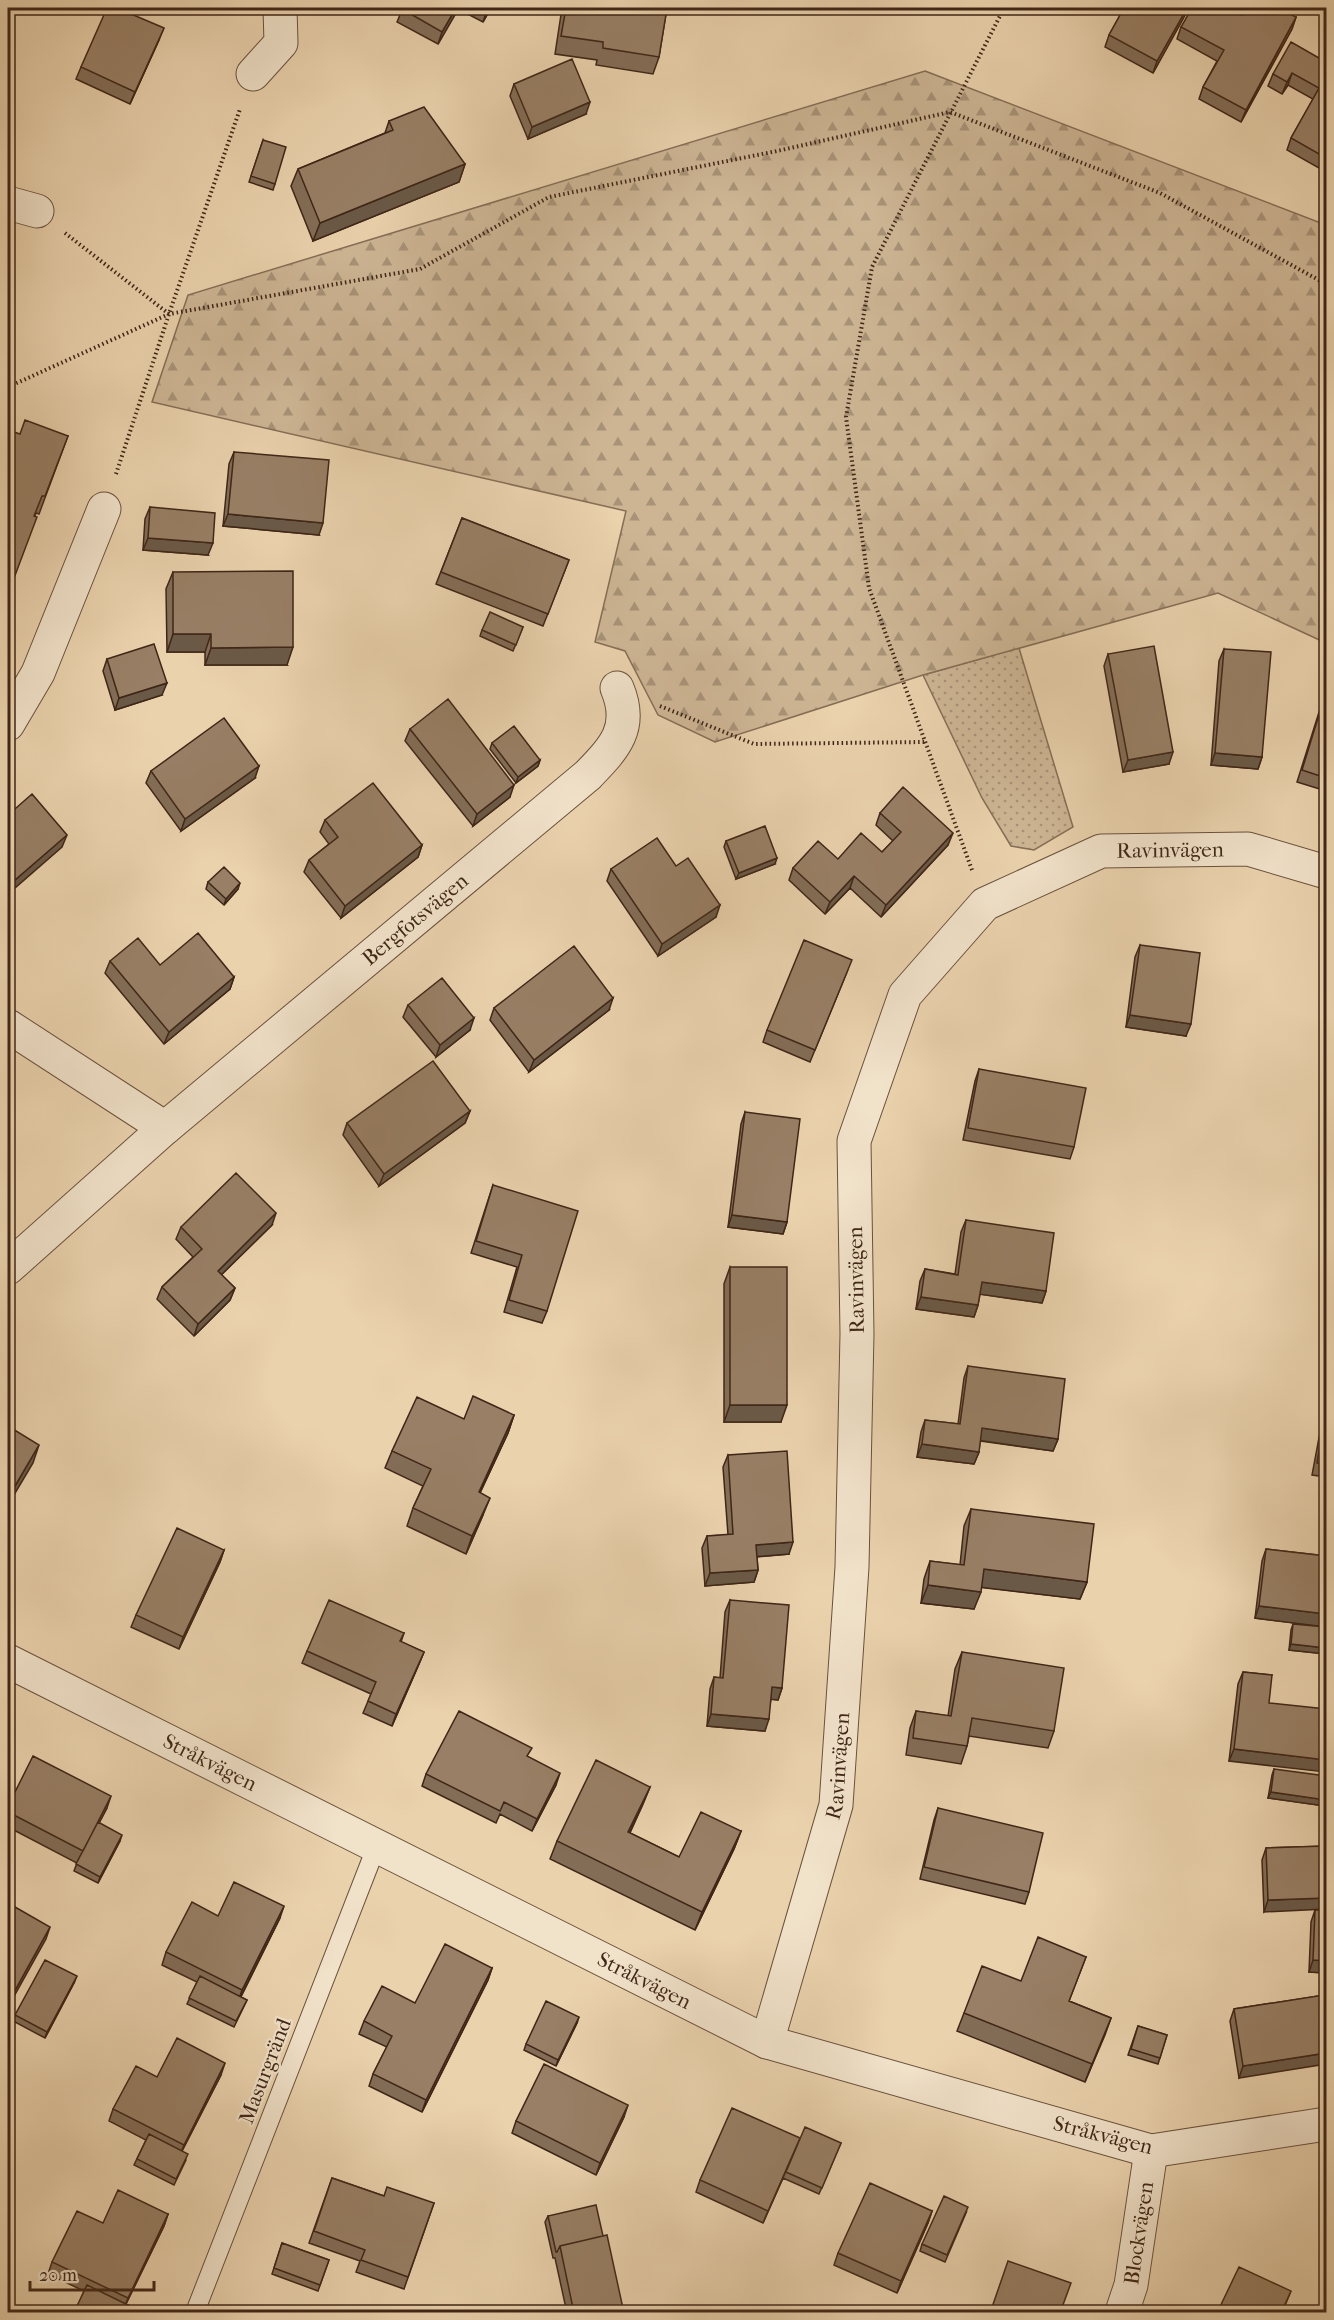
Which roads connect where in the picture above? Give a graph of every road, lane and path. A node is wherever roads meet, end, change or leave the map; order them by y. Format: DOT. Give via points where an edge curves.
graph roads {
  1 [pos="280,8"];
  2 [pos="1004,8"];
  3 [pos="253,74"];
  4 [pos="950,112"];
  5 [pos="22,207"];
  6 [pos="1326,284"];
  7 [pos="168,314"];
  8 [pos="8,387"];
  9 [pos="104,509"];
  10 [pos="617,688"];
  11 [pos="8,724"];
  12 [pos="925,742"];
  13 [pos="1326,872"];
  14 [pos="985,904"];
  15 [pos="8,1026"];
  16 [pos="165,1128"];
  17 [pos="8,1268"];
  18 [pos="8,1660"];
  19 [pos="377,1845"];
  20 [pos="767,2042"];
  21 [pos="1326,2124"];
  22 [pos="1151,2151"];
  23 [pos="195,2313"];
  24 [pos="1122,2313"];
  1 -- 3 [label="street" via="281,43"];
  2 -- 4 [label="path"];
  3 -- 7 [label="path"];
  4 -- 6 [label="path" via="1160,193"];
  4 -- 7 [label="path" via="777,152 549,197 420,268"];
  4 -- 12 [label="path" via="872,267 846,417 869,588"];
  5 -- 7 [label="path"];
  7 -- 8 [label="path"];
  7 -- 9 [label="path"];
  9 -- 11 [label="street" via="38,673"];
  10 -- 12 [label="path" via="754,744"];
  10 -- 16 [label="street, Bergfotsvägen" via="623,702 619,735 613,749 588,775"];
  12 -- 14 [label="path"];
  13 -- 14 [label="street, Ravinvägen" via="1248,849 1101,850"];
  14 -- 20 [label="street, Ravinvägen" via="905,995 854,1141 852,1568 836,1805"];
  15 -- 16 [label="street"];
  16 -- 17 [label="street, Bergfotsvägen"];
  18 -- 19 [label="street, Stråkvägen"];
  19 -- 20 [label="street, Stråkvägen"];
  19 -- 23 [label="lane, Masurgränd"];
  20 -- 22 [label="street, Stråkvägen"];
  21 -- 22 [label="street, Stråkvägen"];
  22 -- 24 [label="street, Blockvägen" via="1131,2285"];
}
